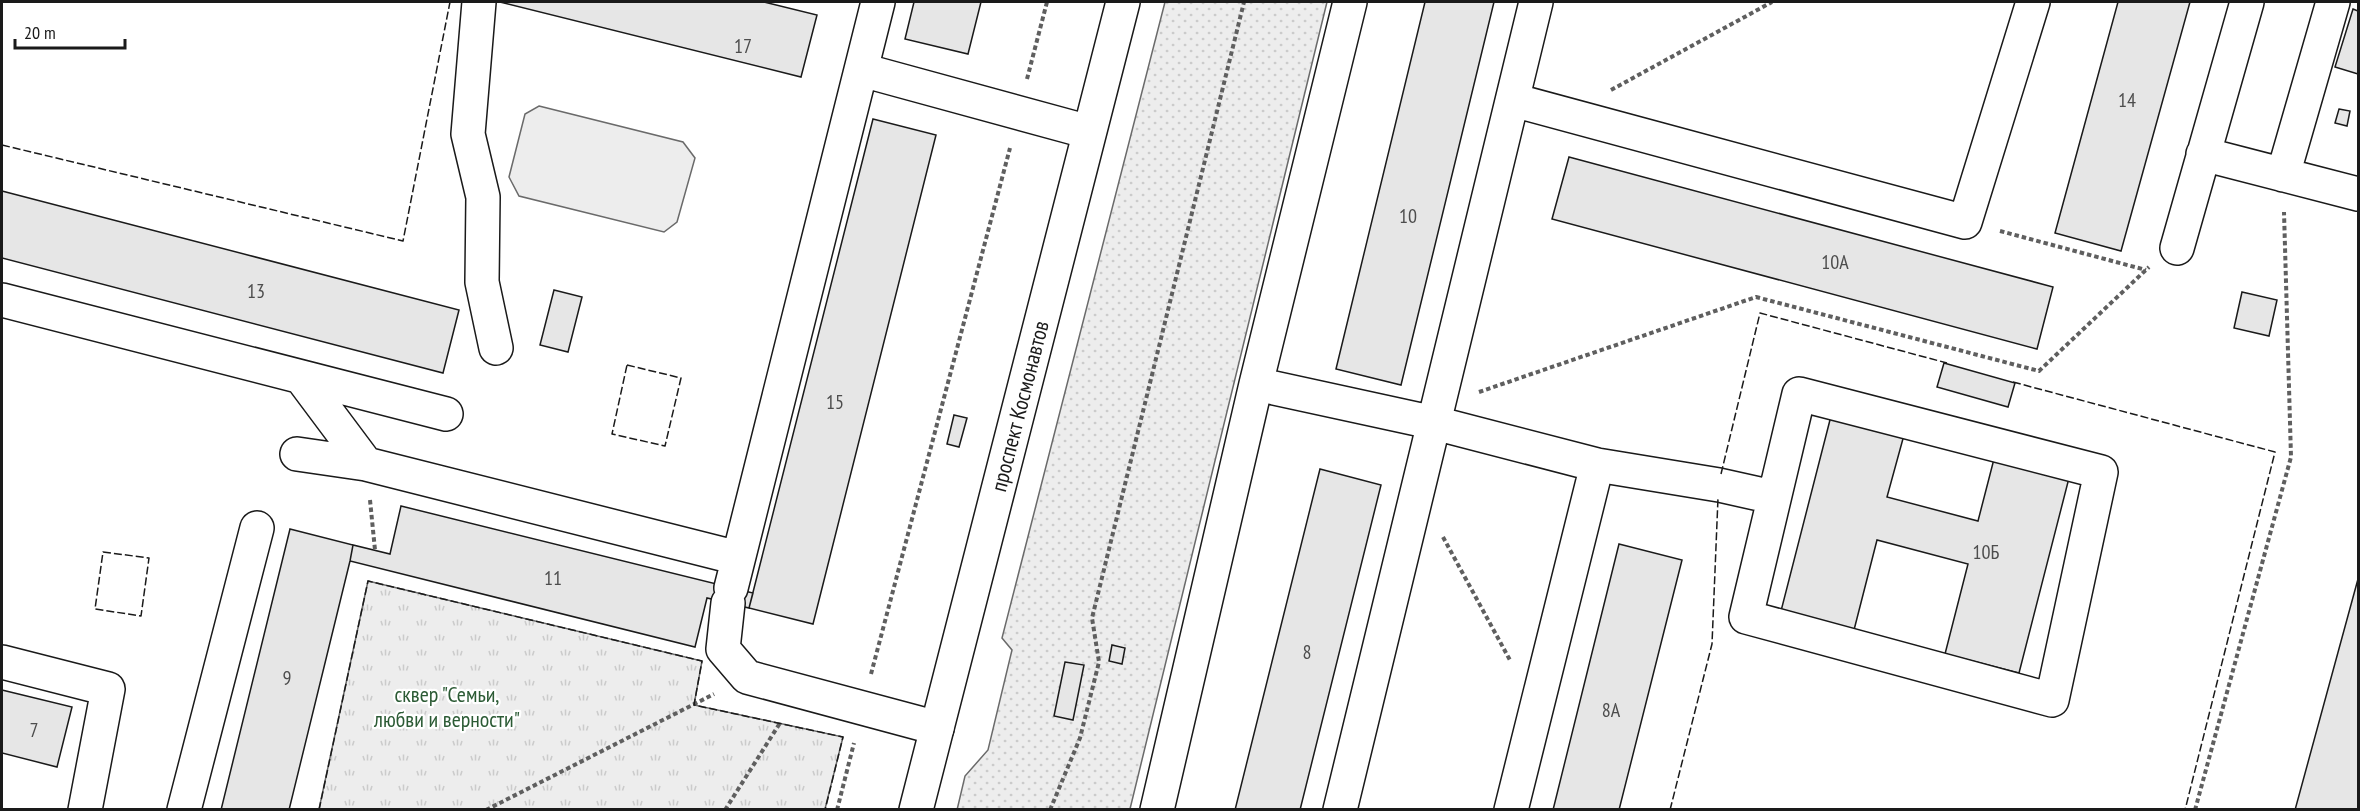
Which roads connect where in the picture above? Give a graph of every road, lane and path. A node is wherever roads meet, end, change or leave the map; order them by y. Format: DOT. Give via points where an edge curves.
graph roads {
  1 [pos="479,2"];
  2 [pos="878,2"];
  3 [pos="1047,2"];
  4 [pos="1123,2"];
  5 [pos="1244,2"];
  6 [pos="1350,2"];
  7 [pos="1536,2"];
  8 [pos="1772,2"];
  9 [pos="2033,2"];
  10 [pos="2247,2"];
  11 [pos="2333,2"];
  12 [pos="862,70"];
  13 [pos="1512,100"];
  14 [pos="1019,112"];
  15 [pos="1566,115"];
  16 [pos="1089,132"];
  17 [pos="2204,154"];
  18 [pos="2283,175"];
  19 [pos="2358,194"];
  20 [pos="1965,222"];
  21 [pos="2165,255"];
  22 [pos="2147,270"];
  23 [pos="2,300"];
  24 [pos="496,348"];
  25 [pos="301,377"];
  26 [pos="1256,384"];
  27 [pos="446,414"];
  28 [pos="1437,414"];
  29 [pos="297,454"];
  30 [pos="366,464"];
  31 [pos="1597,465"];
  32 [pos="1418,491"];
  33 [pos="1773,497"];
  34 [pos="257,528"];
  35 [pos="375,550"];
  36 [pos="732,583"];
  37 [pos="2,662"];
  38 [pos="747,678"];
  39 [pos="799,692"];
  40 [pos="862,708"];
  41 [pos="1536,708"];
  42 [pos="937,728"];
  43 [pos="85,810"];
  44 [pos="184,810"];
  45 [pos="486,810"];
  46 [pos="725,810"];
  47 [pos="837,810"];
  48 [pos="916,810"];
  49 [pos="1050,810"];
  50 [pos="1157,810"];
  51 [pos="1340,810"];
  52 [pos="1511,810"];
  53 [pos="2195,810"];
  1 -- 24 [label="main road" via="468,134 483,197 483,282"];
  2 -- 12 [label="main road"];
  3 -- 14 [label="path"];
  4 -- 16 [label="main road, проспект Космонавтов"];
  5 -- 49 [label="path" via="1092,618 1100,662 1080,738"];
  6 -- 26 [label="main road"];
  7 -- 13 [label="main road"];
  8 -- 15 [label="path"];
  9 -- 20 [label="main road"];
  10 -- 17 [label="main road"];
  11 -- 18 [label="main road"];
  12 -- 14 [label="main road"];
  12 -- 36 [label="main road"];
  13 -- 15 [label="main road"];
  13 -- 28 [label="main road"];
  14 -- 16 [label="main road"];
  14 -- 40 [label="path"];
  15 -- 20 [label="main road"];
  16 -- 42 [label="main road, проспект Космонавтов"];
  17 -- 18 [label="main road"];
  17 -- 21 [label="main road"];
  18 -- 19 [label="main road"];
  18 -- 53 [label="path" via="2291,457"];
  20 -- 22 [label="path"];
  21 -- 22 [label="path"];
  22 -- 28 [label="path" via="2038,371 1756,297"];
  23 -- 25 [label="main road"];
  25 -- 27 [label="main road"];
  25 -- 30 [label="main road"];
  26 -- 28 [label="main road"];
  26 -- 50 [label="main road"];
  28 -- 31 [label="main road"];
  28 -- 32 [label="main road"];
  29 -- 30 [label="main road"];
  30 -- 35 [label="path"];
  30 -- 36 [label="main road"];
  31 -- 33 [label="main road"];
  31 -- 41 [label="main road"];
  32 -- 41 [label="path"];
  32 -- 51 [label="main road"];
  33 -- 33 [label="main road" via="1798,394 2101,472 2052,700 1746,618"];
  34 -- 44 [label="main road"];
  36 -- 38 [label="main road" via="723,649"];
  37 -- 43 [label="main road" via="108,689"];
  38 -- 39 [label="main road"];
  38 -- 45 [label="path"];
  39 -- 40 [label="main road"];
  39 -- 46 [label="path"];
  40 -- 42 [label="main road"];
  40 -- 47 [label="path"];
  41 -- 52 [label="main road"];
  42 -- 48 [label="main road, проспект Космонавтов"];
}
